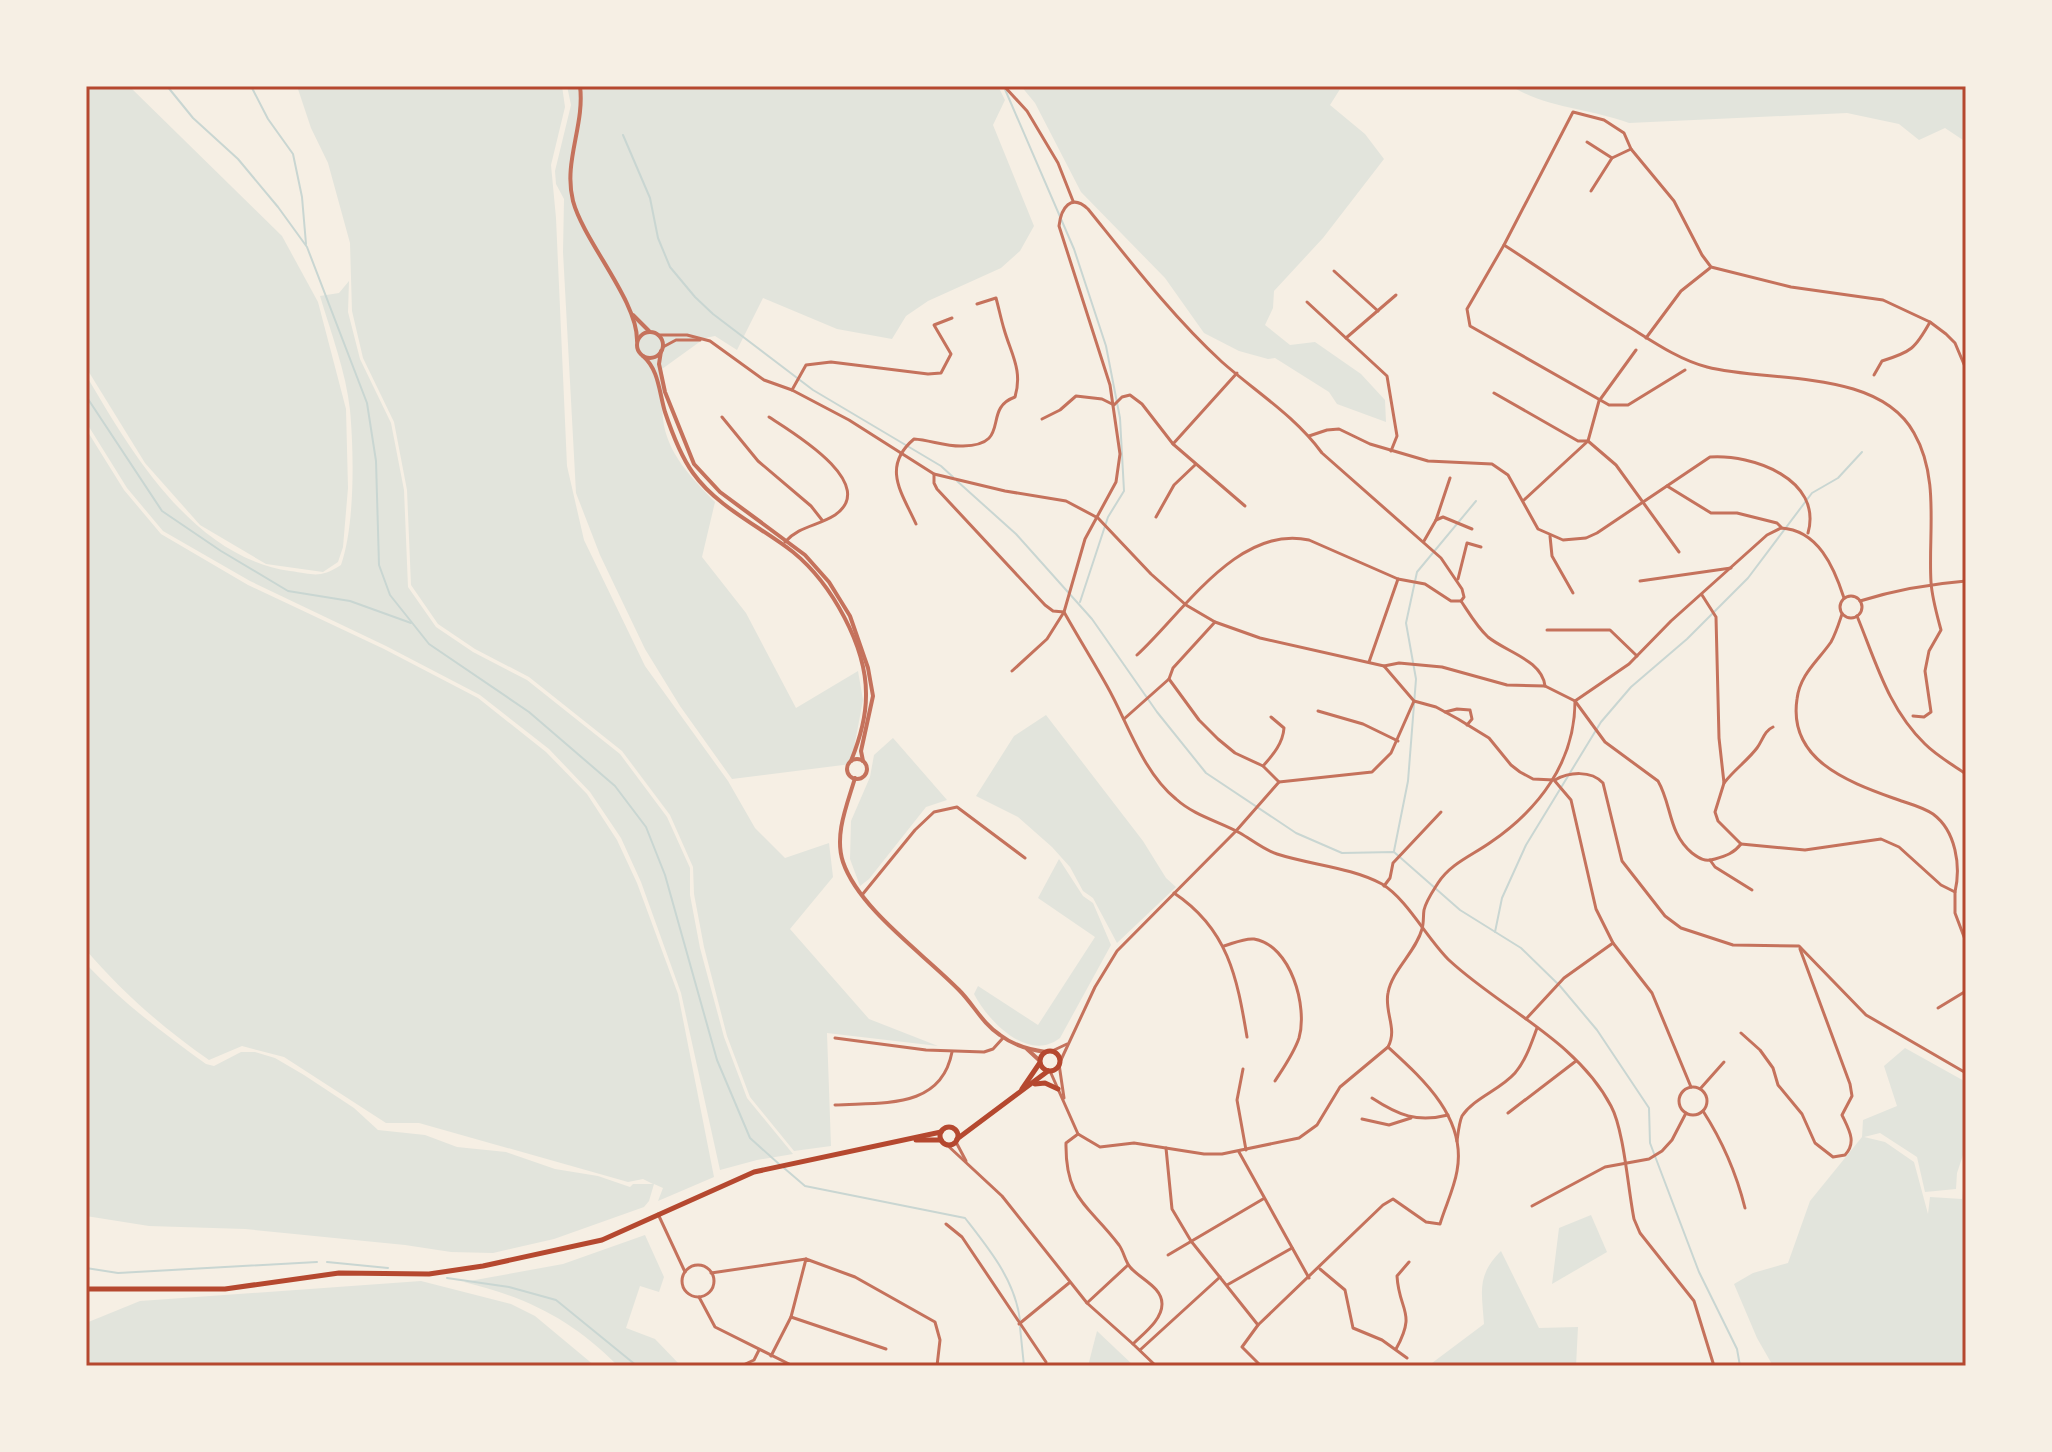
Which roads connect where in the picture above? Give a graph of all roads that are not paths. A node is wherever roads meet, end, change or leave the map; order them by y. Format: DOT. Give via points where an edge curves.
graph roads {
  1 [pos="580,86"];
  2 [pos="1004,86"];
  3 [pos="1587,142"];
  4 [pos="1631,149"];
  5 [pos="1612,158"];
  6 [pos="1591,191"];
  7 [pos="1073,201"];
  8 [pos="1504,245"];
  9 [pos="1711,267"];
  10 [pos="1334,271"];
  11 [pos="1396,295"];
  12 [pos="1307,302"];
  13 [pos="977,304"];
  14 [pos="629,310"];
  15 [pos="1378,311"];
  16 [pos="952,318"];
  17 [pos="1930,322"];
  18 [pos="651,332"];
  19 [pos="658,335"];
  20 [pos="1346,338"];
  21 [pos="1646,338"];
  22 [pos="708,340"];
  23 [pos="637,341"];
  24 [pos="662,349"];
  25 [pos="1636,350"];
  26 [pos="643,356"];
  27 [pos="1966,369"];
  28 [pos="1685,370"];
  29 [pos="1237,373"];
  30 [pos="1874,375"];
  31 [pos="792,390"];
  32 [pos="1494,393"];
  33 [pos="1599,401"];
  34 [pos="1114,405"];
  35 [pos="722,417"];
  36 [pos="769,417"];
  37 [pos="1042,419"];
  38 [pos="1309,436"];
  39 [pos="1588,441"];
  40 [pos="1173,444"];
  41 [pos="902,451"];
  42 [pos="1391,451"];
  43 [pos="1195,465"];
  44 [pos="934,474"];
  45 [pos="1450,478"];
  46 [pos="1667,486"];
  47 [pos="1523,501"];
  48 [pos="1644,501"];
  49 [pos="1245,506"];
  50 [pos="1156,517"];
  51 [pos="1098,518"];
  52 [pos="822,520"];
  53 [pos="1436,520"];
  54 [pos="916,524"];
  55 [pos="1781,528"];
  56 [pos="1472,529"];
  57 [pos="1807,535"];
  58 [pos="1550,536"];
  59 [pos="1424,541"];
  60 [pos="785,542"];
  61 [pos="1481,547"];
  62 [pos="1679,552"];
  63 [pos="1731,568"];
  64 [pos="1398,579"];
  65 [pos="1457,580"];
  66 [pos="1640,581"];
  67 [pos="1966,581"];
  68 [pos="1931,583"];
  69 [pos="1573,593"];
  70 [pos="1702,595"];
  71 [pos="1844,598"];
  72 [pos="1461,601"];
  73 [pos="1860,601"];
  74 [pos="1186,605"];
  75 [pos="1064,612"];
  76 [pos="1842,614"];
  77 [pos="1857,616"];
  78 [pos="1215,622"];
  79 [pos="1547,630"];
  80 [pos="1137,655"];
  81 [pos="1637,656"];
  82 [pos="1369,662"];
  83 [pos="1384,666"];
  84 [pos="1012,671"];
  85 [pos="1169,679"];
  86 [pos="1545,686"];
  87 [pos="1414,701"];
  88 [pos="1575,701"];
  89 [pos="1318,711"];
  90 [pos="1445,712"];
  91 [pos="1913,716"];
  92 [pos="1271,717"];
  93 [pos="1124,719"];
  94 [pos="1467,725"];
  95 [pos="1773,727"];
  96 [pos="1398,741"];
  97 [pos="851,761"];
  98 [pos="863,761"];
  99 [pos="1263,766"];
  100 [pos="1966,774"];
  101 [pos="855,778"];
  102 [pos="1554,780"];
  103 [pos="1279,782"];
  104 [pos="1724,783"];
  105 [pos="1441,812"];
  106 [pos="1236,831"];
  107 [pos="1741,844"];
  108 [pos="1025,858"];
  109 [pos="1710,860"];
  110 [pos="1384,886"];
  111 [pos="1752,890"];
  112 [pos="1955,892"];
  113 [pos="1174,893"];
  114 [pos="862,895"];
  115 [pos="1422,930"];
  116 [pos="1966,942"];
  117 [pos="1613,943"];
  118 [pos="1224,946"];
  119 [pos="1799,946"];
  120 [pos="1966,991"];
  121 [pos="1938,1008"];
  122 [pos="1526,1019"];
  123 [pos="1537,1028"];
  124 [pos="1741,1033"];
  125 [pos="1247,1037"];
  126 [pos="835,1038"];
  127 [pos="1003,1038"];
  128 [pos="1067,1044"];
  129 [pos="1388,1047"];
  130 [pos="1026,1048"];
  131 [pos="952,1052"];
  132 [pos="1049,1052"];
  133 [pos="1576,1061"];
  134 [pos="1040,1062"];
  135 [pos="1724,1062"];
  136 [pos="1060,1063"];
  137 [pos="1243,1069"];
  138 [pos="1049,1071"];
  139 [pos="1966,1073"];
  140 [pos="1275,1081"];
  141 [pos="1030,1086"];
  142 [pos="1691,1087"];
  143 [pos="1058,1089"];
  144 [pos="1700,1089"];
  145 [pos="1016,1096"];
  146 [pos="1372,1098"];
  147 [pos="1064,1102"];
  148 [pos="835,1105"];
  149 [pos="1703,1111"];
  150 [pos="1508,1113"];
  151 [pos="1686,1113"];
  152 [pos="1448,1115"];
  153 [pos="1411,1118"];
  154 [pos="1362,1119"];
  155 [pos="976,1123"];
  156 [pos="951,1128"];
  157 [pos="941,1132"];
  158 [pos="1078,1134"];
  159 [pos="903,1140"];
  160 [pos="956,1140"];
  161 [pos="943,1142"];
  162 [pos="1457,1142"];
  163 [pos="1166,1148"];
  164 [pos="1246,1150"];
  165 [pos="1239,1152"];
  166 [pos="1623,1163"];
  167 [pos="968,1164"];
  168 [pos="1263,1199"];
  169 [pos="1532,1206"];
  170 [pos="1745,1208"];
  171 [pos="658,1214"];
  172 [pos="946,1224"];
  173 [pos="1191,1241"];
  174 [pos="1292,1248"];
  175 [pos="1168,1255"];
  176 [pos="806,1259"];
  177 [pos="1409,1262"];
  178 [pos="1128,1265"];
  179 [pos="1320,1269"];
  180 [pos="685,1272"];
  181 [pos="711,1273"];
  182 [pos="1220,1277"];
  183 [pos="1309,1278"];
  184 [pos="1069,1283"];
  185 [pos="1227,1285"];
  186 [pos="86,1289"];
  187 [pos="699,1297"];
  188 [pos="1087,1303"];
  189 [pos="791,1317"];
  190 [pos="1019,1324"];
  191 [pos="1258,1325"];
  192 [pos="1133,1344"];
  193 [pos="886,1349"];
  194 [pos="1396,1349"];
  195 [pos="759,1350"];
  196 [pos="1140,1350"];
  197 [pos="771,1356"];
  198 [pos="1407,1358"];
  199 [pos="1046,1362"];
  200 [pos="741,1366"];
  201 [pos="793,1366"];
  202 [pos="937,1366"];
  203 [pos="1156,1366"];
  204 [pos="1261,1366"];
  205 [pos="1714,1366"];
  1 -- 14 [label="street" via="569,177 573,202"];
  2 -- 7 [label="street" via="1027,111"];
  3 -- 5 [label="street"];
  4 -- 5 [label="street"];
  4 -- 8 [label="street" via="1624,133 1604,120 1573,112"];
  4 -- 9 [label="street" via="1674,201"];
  5 -- 6 [label="street"];
  7 -- 29 [label="street" via="1088,209 1176,312"];
  7 -- 34 [label="street" via="1063,210 1059,226"];
  8 -- 21 [label="street"];
  8 -- 33 [label="street" via="1467,309 1470,326"];
  9 -- 17 [label="street" via="1791,287 1883,300"];
  9 -- 21 [label="street" via="1681,291"];
  10 -- 15 [label="street"];
  11 -- 15 [label="street"];
  12 -- 20 [label="street"];
  13 -- 41 [label="street" via="996,298 1018,367 1015,397 1001,403 995,432 986,441 964,446 914,439"];
  14 -- 18 [label="street"];
  14 -- 23 [label="street"];
  15 -- 20 [label="street"];
  16 -- 31 [label="street" via="934,325 951,354 941,373 831,362 806,365"];
  17 -- 27 [label="street" via="1955,343"];
  17 -- 30 [label="street" via="1908,353 1882,361"];
  18 -- 19 [label="street"];
  18 -- 23 [label="street"];
  19 -- 22 [label="street"];
  19 -- 24 [label="street"];
  20 -- 42 [label="street" via="1387,376 1397,436"];
  21 -- 68 [label="street" via="1704,367 1852,388 1902,416 1922,448 1930,492"];
  22 -- 24 [label="street" via="676,340"];
  22 -- 31 [label="street" via="764,380"];
  23 -- 26 [label="street"];
  24 -- 26 [label="street" via="651,358"];
  24 -- 60 [label="street" via="659,364 665,392 694,464 720,492"];
  25 -- 33 [label="street"];
  26 -- 60 [label="street" via="654,369 665,411 692,473 712,494"];
  28 -- 33 [label="street" via="1628,405"];
  29 -- 38 [label="street"];
  29 -- 40 [label="street"];
  31 -- 41 [label="street"];
  32 -- 39 [label="street" via="1578,441"];
  33 -- 39 [label="street"];
  34 -- 37 [label="street" via="1076,396"];
  34 -- 40 [label="street" via="1122,397 1136,398"];
  34 -- 51 [label="street" via="1119,469"];
  35 -- 52 [label="street" via="758,461"];
  36 -- 52 [label="street" via="844,477 845,503"];
  38 -- 42 [label="street" via="1339,429"];
  38 -- 59 [label="street"];
  39 -- 47 [label="street"];
  39 -- 48 [label="street" via="1616,465"];
  40 -- 43 [label="street"];
  41 -- 44 [label="street"];
  41 -- 54 [label="street" via="896,478"];
  42 -- 47 [label="street" via="1428,461 1492,464 1508,475"];
  43 -- 49 [label="street"];
  43 -- 50 [label="street" via="1174,485"];
  44 -- 51 [label="street" via="1066,501"];
  44 -- 75 [label="street" via="937,489 1045,605"];
  45 -- 53 [label="street"];
  46 -- 48 [label="street"];
  46 -- 55 [label="street" via="1711,513 1737,513"];
  46 -- 57 [label="street" via="1710,457 1770,467 1803,496 1811,522"];
  47 -- 58 [label="street" via="1533,524"];
  48 -- 58 [label="street" via="1586,538"];
  48 -- 62 [label="street"];
  51 -- 74 [label="street"];
  51 -- 75 [label="street" via="1085,539"];
  52 -- 60 [label="street"];
  53 -- 56 [label="street" via="1443,517"];
  53 -- 59 [label="street"];
  55 -- 57 [label="street"];
  55 -- 63 [label="street"];
  57 -- 71 [label="street" via="1826,556"];
  58 -- 69 [label="street" via="1552,556"];
  59 -- 65 [label="street"];
  60 -- 97 [label="street" via="826,588 858,652 866,693"];
  60 -- 98 [label="street" via="829,582 860,641 873,696"];
  61 -- 65 [label="street" via="1467,543"];
  63 -- 66 [label="street"];
  63 -- 70 [label="street"];
  64 -- 72 [label="street" via="1425,584 1451,601"];
  64 -- 74 [label="street" via="1309,540 1281,537 1225,566"];
  64 -- 82 [label="street"];
  65 -- 72 [label="street"];
  67 -- 68 [label="street"];
  68 -- 73 [label="street"];
  68 -- 91 [label="street" via="1941,630 1925,671 1931,712"];
  70 -- 81 [label="street"];
  70 -- 104 [label="street" via="1716,617"];
  71 -- 73 [label="street"];
  71 -- 76 [label="street"];
  72 -- 86 [label="street" via="1490,639 1537,668"];
  73 -- 77 [label="street"];
  74 -- 78 [label="street"];
  74 -- 80 [label="street"];
  75 -- 84 [label="street" via="1047,639"];
  75 -- 93 [label="street"];
  76 -- 77 [label="street"];
  76 -- 112 [label="street" via="1830,643 1804,677 1797,698 1799,736 1807,750 1842,777 1924,809 1943,824 1958,861"];
  77 -- 100 [label="street" via="1897,710 1926,745"];
  78 -- 82 [label="street" via="1260,638"];
  78 -- 85 [label="street"];
  79 -- 81 [label="street" via="1610,630"];
  81 -- 88 [label="street"];
  82 -- 83 [label="street"];
  83 -- 86 [label="street" via="1442,667 1507,685"];
  83 -- 87 [label="street"];
  85 -- 93 [label="street"];
  85 -- 99 [label="street" via="1218,739"];
  86 -- 88 [label="street"];
  87 -- 90 [label="street"];
  87 -- 96 [label="street"];
  88 -- 102 [label="street" via="1573,735"];
  88 -- 109 [label="street" via="1605,742 1658,781 1674,833 1699,858"];
  89 -- 96 [label="street"];
  90 -- 94 [label="street"];
  90 -- 94 [label="street" via="1470,710"];
  92 -- 99 [label="street" via="1284,734"];
  93 -- 106 [label="street" via="1173,797 1201,817"];
  94 -- 102 [label="street" via="1489,738 1520,772"];
  95 -- 104 [label="street"];
  96 -- 103 [label="street" via="1372,772"];
  97 -- 98 [label="street"];
  97 -- 101 [label="street" via="847,771"];
  98 -- 101 [label="street" via="866,772"];
  99 -- 103 [label="street"];
  101 -- 114 [label="street" via="839,842 842,861"];
  102 -- 115 [label="street" via="1517,823 1446,873 1425,908"];
  102 -- 117 [label="street" via="1571,800 1596,909"];
  102 -- 119 [label="street" via="1588,774 1603,783 1622,861 1653,904 1681,928 1733,945"];
  103 -- 106 [label="street"];
  104 -- 107 [label="street" via="1715,812"];
  105 -- 110 [label="street" via="1393,863"];
  106 -- 110 [label="street" via="1274,853"];
  106 -- 113 [label="street"];
  107 -- 109 [label="street" via="1733,853"];
  107 -- 112 [label="street" via="1805,850 1881,839"];
  108 -- 114 [label="street" via="957,807 934,812"];
  109 -- 111 [label="street"];
  110 -- 115 [label="street"];
  112 -- 116 [label="street" via="1955,913"];
  113 -- 118 [label="street" via="1191,905"];
  113 -- 128 [label="street" via="1117,951"];
  114 -- 127 [label="street"];
  115 -- 122 [label="street" via="1471,981"];
  115 -- 129 [label="street" via="1387,995 1392,1037"];
  117 -- 122 [label="street" via="1564,978"];
  117 -- 142 [label="street" via="1652,993"];
  118 -- 125 [label="street"];
  118 -- 140 [label="street" via="1262,942 1278,953 1294,983 1299,1036"];
  119 -- 124 [label="street" via="1850,1084 1852,1096 1842,1115 1852,1141 1845,1155 1833,1157 1819,1149 1802,1114 1778,1085 1773,1068"];
  119 -- 139 [label="street" via="1866,1015"];
  120 -- 121 [label="street"];
  122 -- 123 [label="street"];
  123 -- 133 [label="street"];
  123 -- 162 [label="street" via="1515,1072 1462,1117"];
  126 -- 131 [label="street"];
  127 -- 130 [label="street"];
  127 -- 131 [label="street" via="984,1052"];
  128 -- 132 [label="street"];
  128 -- 136 [label="street"];
  129 -- 152 [label="street" via="1434,1091"];
  129 -- 164 [label="street" via="1340,1087 1309,1134"];
  130 -- 132 [label="street"];
  130 -- 134 [label="street"];
  131 -- 148 [label="street" via="940,1081 925,1094"];
  132 -- 134 [label="main road"];
  132 -- 136 [label="main road" via="1059,1056"];
  133 -- 150 [label="street"];
  133 -- 166 [label="street" via="1612,1107"];
  134 -- 138 [label="main road"];
  134 -- 145 [label="main road"];
  135 -- 144 [label="street"];
  136 -- 138 [label="main road"];
  136 -- 147 [label="street"];
  137 -- 164 [label="street" via="1237,1100"];
  138 -- 141 [label="main road"];
  138 -- 143 [label="street"];
  141 -- 143 [label="main road" via="1045,1083"];
  141 -- 145 [label="main road"];
  142 -- 144 [label="street"];
  142 -- 151 [label="street" via="1679,1098"];
  143 -- 147 [label="street"];
  144 -- 149 [label="street" via="1707,1100"];
  145 -- 155 [label="main road"];
  146 -- 153 [label="street"];
  147 -- 158 [label="street"];
  149 -- 151 [label="street"];
  149 -- 170 [label="street" via="1727,1151"];
  151 -- 166 [label="street" via="1662,1151"];
  152 -- 153 [label="street"];
  152 -- 162 [label="street"];
  153 -- 154 [label="street" via="1389,1125"];
  155 -- 156 [label="main road"];
  155 -- 160 [label="main road"];
  156 -- 157 [label="main road"];
  156 -- 160 [label="main road"];
  157 -- 159 [label="main road"];
  157 -- 161 [label="main road"];
  158 -- 163 [label="street" via="1100,1147 1134,1143"];
  158 -- 178 [label="street" via="1066,1143 1071,1188 1122,1248"];
  159 -- 161 [label="main road"];
  159 -- 171 [label="main road" via="754,1172"];
  160 -- 161 [label="main road"];
  160 -- 167 [label="street"];
  161 -- 167 [label="street"];
  162 -- 179 [label="street" via="1458,1170 1440,1224 1426,1222 1393,1199"];
  163 -- 165 [label="street"];
  163 -- 173 [label="street" via="1172,1209"];
  164 -- 165 [label="street"];
  165 -- 168 [label="street"];
  166 -- 169 [label="street" via="1605,1167"];
  166 -- 205 [label="street" via="1640,1233 1694,1301"];
  167 -- 184 [label="street" via="1031,1230"];
  168 -- 173 [label="street"];
  168 -- 174 [label="street"];
  171 -- 180 [label="street"];
  171 -- 186 [label="main road" via="602,1240 429,1274 356,1272 225,1289"];
  172 -- 190 [label="street" via="962,1237"];
  173 -- 175 [label="street"];
  173 -- 182 [label="street"];
  174 -- 183 [label="street"];
  174 -- 185 [label="street"];
  176 -- 181 [label="street"];
  176 -- 189 [label="street"];
  176 -- 202 [label="street" via="855,1277 935,1322 940,1340"];
  177 -- 194 [label="street" via="1397,1276 1407,1325"];
  178 -- 188 [label="street"];
  178 -- 192 [label="street" via="1162,1300 1160,1316"];
  179 -- 183 [label="street"];
  179 -- 194 [label="street" via="1345,1290 1356,1332 1371,1334"];
  180 -- 181 [label="street" via="699,1265"];
  180 -- 187 [label="street" via="685,1291"];
  181 -- 187 [label="street" via="712,1288"];
  182 -- 185 [label="street"];
  182 -- 196 [label="street"];
  183 -- 191 [label="street"];
  184 -- 188 [label="street"];
  184 -- 190 [label="street"];
  185 -- 191 [label="street"];
  187 -- 195 [label="street" via="715,1327"];
  188 -- 192 [label="street"];
  189 -- 193 [label="street"];
  189 -- 197 [label="street"];
  190 -- 199 [label="street"];
  191 -- 204 [label="street" via="1242,1347"];
  192 -- 196 [label="street"];
  194 -- 198 [label="street"];
  195 -- 197 [label="street"];
  195 -- 200 [label="street" via="754,1360"];
  196 -- 203 [label="street"];
  197 -- 201 [label="street"];
}
